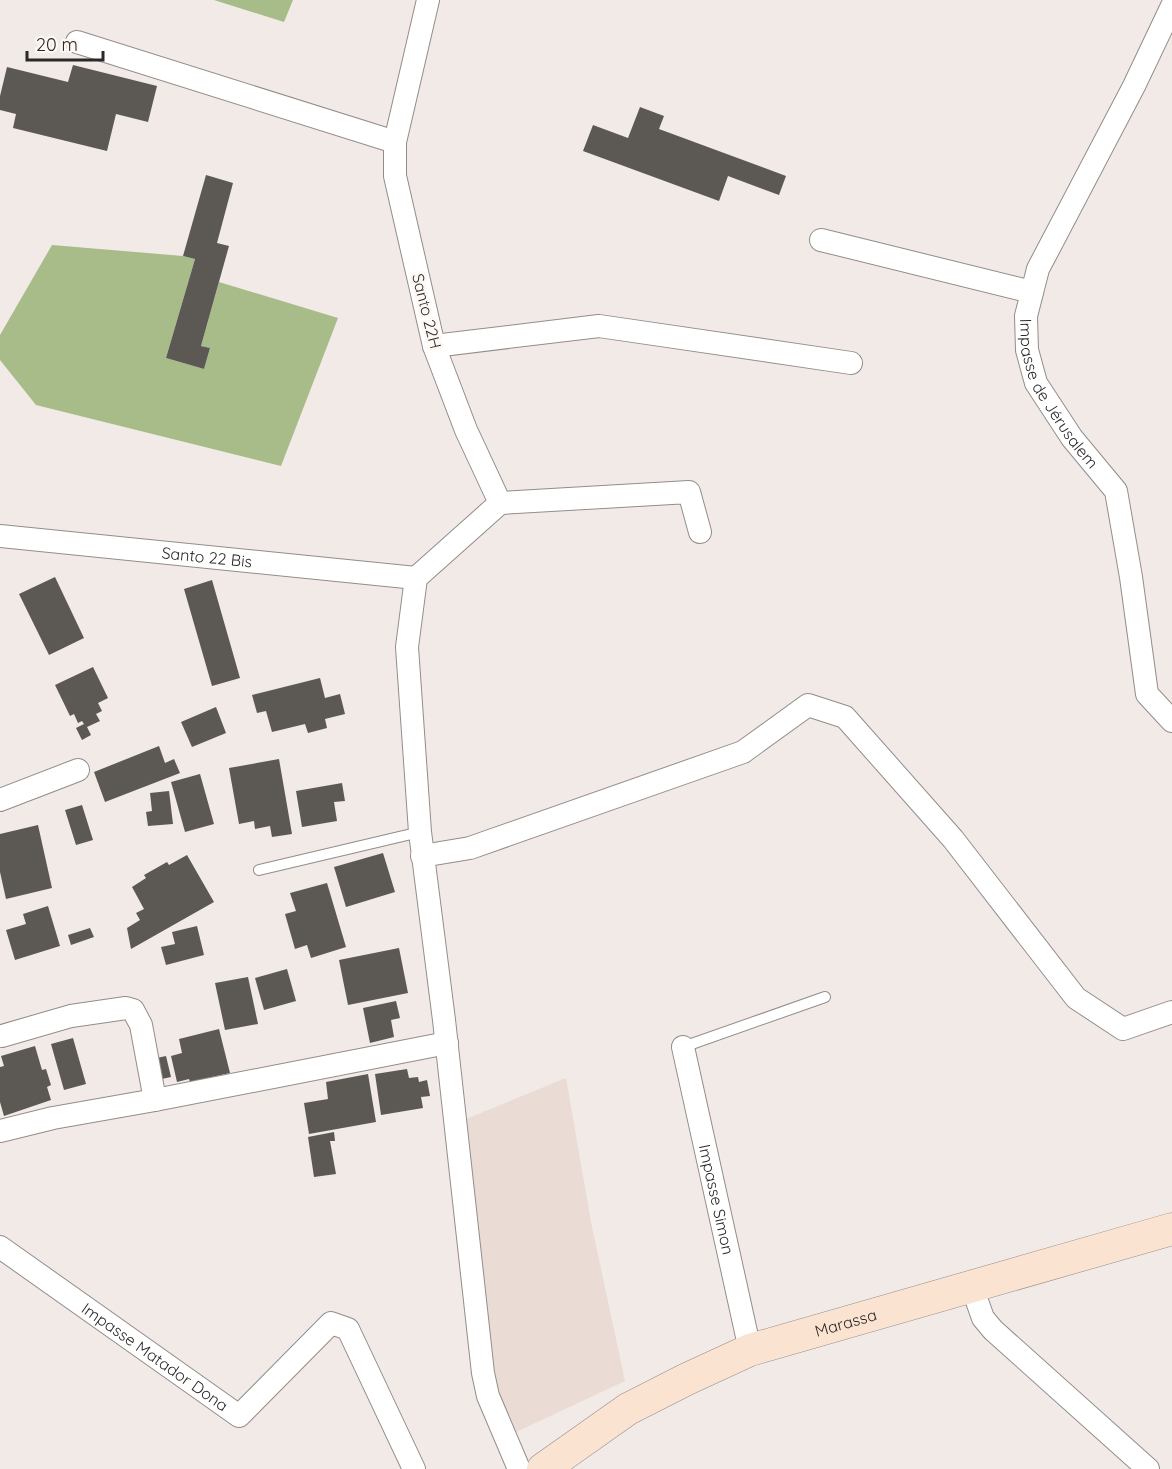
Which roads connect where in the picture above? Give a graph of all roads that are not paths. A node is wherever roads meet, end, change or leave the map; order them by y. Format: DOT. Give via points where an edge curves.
graph roads {
  1 [pos="428,0"];
  2 [pos="1172,6"];
  3 [pos="77,42"];
  4 [pos="395,142"];
  5 [pos="821,240"];
  6 [pos="1032,292"];
  7 [pos="434,346"];
  8 [pos="851,363"];
  9 [pos="500,503"];
  10 [pos="700,532"];
  11 [pos="0,536"];
  12 [pos="416,578"];
  13 [pos="1172,721"];
  14 [pos="78,770"];
  15 [pos="0,800"];
  16 [pos="420,832"];
  17 [pos="422,856"];
  18 [pos="259,870"];
  19 [pos="825,997"];
  20 [pos="1172,1012"];
  21 [pos="2,1036"];
  22 [pos="447,1043"];
  23 [pos="683,1047"];
  24 [pos="155,1100"];
  25 [pos="0,1131"];
  26 [pos="1172,1228"];
  27 [pos="0,1247"];
  28 [pos="972,1287"];
  29 [pos="750,1350"];
  30 [pos="414,1469"];
  31 [pos="519,1469"];
  32 [pos="543,1469"];
  33 [pos="1148,1469"];
  1 -- 4 [label="street, Santo 22H"];
  2 -- 6 [label="street, Impasse de Jérusalem" via="1038,270"];
  3 -- 4 [label="street"];
  4 -- 7 [label="street, Santo 22H" via="395,176"];
  5 -- 6 [label="street"];
  6 -- 13 [label="street, Impasse de Jérusalem" via="1026,316 1027,350 1036,383 1072,438 1116,491 1147,694"];
  7 -- 8 [label="street" via="599,327"];
  7 -- 9 [label="street, Santo 22H" via="466,430"];
  9 -- 10 [label="street" via="689,492"];
  9 -- 12 [label="street"];
  11 -- 12 [label="street, Santo 22 Bis"];
  12 -- 16 [label="street" via="407,647"];
  14 -- 15 [label="street"];
  16 -- 17 [label="street"];
  16 -- 18 [label="lane"];
  17 -- 20 [label="street" via="470,848 743,752 808,705 845,717 953,840 1076,998 1123,1029"];
  17 -- 22 [label="street"];
  19 -- 23 [label="lane"];
  21 -- 24 [label="street" via="71,1016 134,1010 141,1025"];
  22 -- 24 [label="street"];
  22 -- 31 [label="street" via="483,1373 488,1396"];
  23 -- 29 [label="street, Impasse Simon"];
  24 -- 25 [label="street"];
  26 -- 28 [label="main road, Marassa"];
  27 -- 30 [label="street, Impasse Matador Dona" via="239,1416 331,1323 348,1329"];
  28 -- 29 [label="main road, Marassa"];
  28 -- 33 [label="street" via="983,1318 993,1330"];
  29 -- 32 [label="main road, Marassa" via="628,1409"];
}
